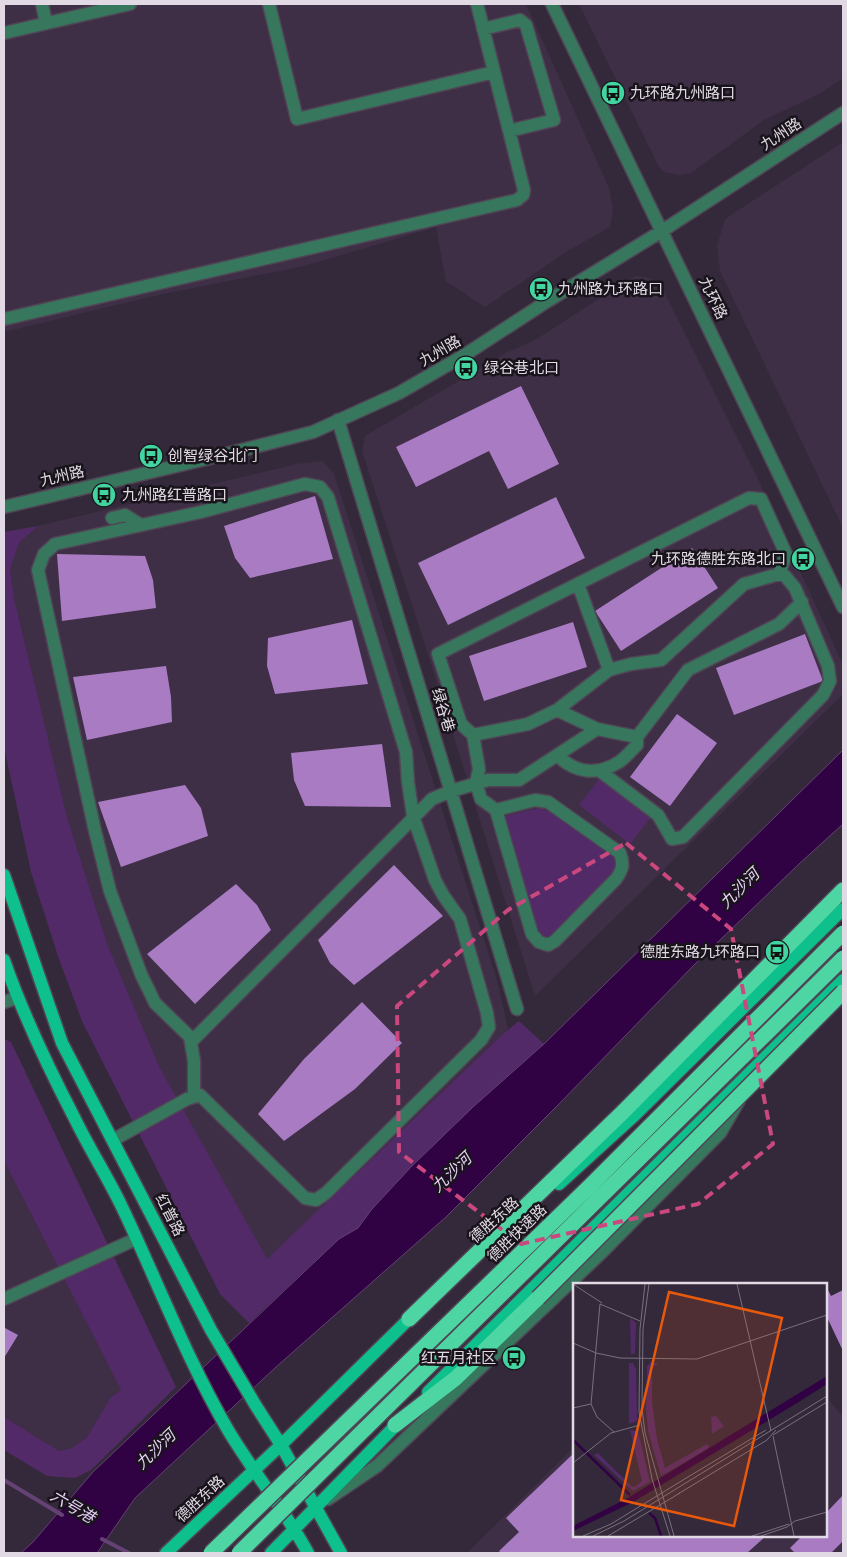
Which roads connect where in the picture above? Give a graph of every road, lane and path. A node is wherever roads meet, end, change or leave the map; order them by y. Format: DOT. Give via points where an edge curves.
graph roads {
  1 [pos="42,4"];
  2 [pos="130,4"];
  3 [pos="269,4"];
  4 [pos="477,4"];
  5 [pos="552,4"];
  6 [pos="111,6"];
  7 [pos="46,23"];
  8 [pos="483,29"];
  9 [pos="4,33"];
  10 [pos="494,72"];
  11 [pos="843,112"];
  12 [pos="509,131"];
  13 [pos="662,231"];
  14 [pos="4,319"];
  15 [pos="338,420"];
  16 [pos="4,507"];
  17 [pos="112,518"];
  18 [pos="142,525"];
  19 [pos="779,574"];
  20 [pos="578,584"];
  21 [pos="802,602"];
  22 [pos="843,608"];
  23 [pos="609,670"];
  24 [pos="557,710"];
  25 [pos="597,729"];
  26 [pos="473,736"];
  27 [pos="637,737"];
  28 [pos="557,755"];
  29 [pos="600,771"];
  30 [pos="476,783"];
  31 [pos="451,791"];
  32 [pos="496,810"];
  33 [pos="414,818"];
  34 [pos="4,875"];
  35 [pos="843,890"];
  36 [pos="843,910"];
  37 [pos="843,933"];
  38 [pos="843,958"];
  39 [pos="4,960"];
  40 [pos="843,980"];
  41 [pos="843,992"];
  42 [pos="17,998"];
  43 [pos="4,1002"];
  44 [pos="517,1009"];
  45 [pos="192,1042"];
  46 [pos="764,1060"];
  47 [pos="194,1097"];
  48 [pos="113,1140"];
  49 [pos="136,1239"];
  50 [pos="4,1299"];
  51 [pos="409,1319"];
  52 [pos="395,1425"];
  53 [pos="281,1445"];
  54 [pos="253,1471"];
  55 [pos="316,1507"];
  56 [pos="295,1529"];
  57 [pos="169,1550"];
  58 [pos="212,1553"];
  59 [pos="239,1553"];
  60 [pos="271,1553"];
  61 [pos="308,1553"];
  62 [pos="341,1553"];
  1 -- 7 [label="street"];
  2 -- 6 [label="street"];
  3 -- 10 [label="street" via="297,119"];
  4 -- 8 [label="street"];
  5 -- 13 [label="street, 九环路"];
  6 -- 7 [label="street"];
  7 -- 9 [label="street"];
  8 -- 10 [label="street"];
  8 -- 12 [label="street" via="520,20 526,25 554,120"];
  10 -- 12 [label="street"];
  11 -- 13 [label="street, 九州路"];
  12 -- 14 [label="street" via="524,190 517,200"];
  13 -- 15 [label="street, 九州路" via="463,356 399,393"];
  13 -- 22 [label="street, 九环路"];
  15 -- 16 [label="street, 九州路" via="313,432 214,458"];
  15 -- 31 [label="street, 绿谷巷"];
  17 -- 18 [label="street" via="125,515"];
  18 -- 33 [label="street" via="305,484 320,487 328,497 406,752"];
  18 -- 45 [label="street" via="55,544 44,554 38,570 110,891 155,1003"];
  19 -- 20 [label="street" via="786,554 761,499 749,498"];
  19 -- 21 [label="street" via="795,588"];
  19 -- 23 [label="street" via="744,584 660,660"];
  20 -- 23 [label="street"];
  20 -- 26 [label="street" via="438,654 461,724"];
  21 -- 27 [label="street" via="779,624 688,670"];
  21 -- 29 [label="street" via="828,666 830,681 823,695 683,837 672,839 658,815"];
  23 -- 24 [label="street"];
  24 -- 25 [label="street"];
  24 -- 26 [label="street" via="528,724"];
  25 -- 27 [label="street"];
  25 -- 28 [label="street"];
  26 -- 30 [label="street" via="480,768"];
  27 -- 29 [label="street" via="637,746 619,762"];
  28 -- 29 [label="street" via="568,766"];
  28 -- 30 [label="street" via="520,780"];
  30 -- 31 [label="street"];
  30 -- 32 [label="street" via="481,799"];
  31 -- 33 [label="street" via="432,799"];
  31 -- 44 [label="street, 绿谷巷"];
  32 -- 32 [label="street" via="535,800 548,802 620,853 624,864 616,879 548,945 539,942 532,934"];
  33 -- 45 [label="street"];
  33 -- 47 [label="street" via="435,880 460,919 487,1014 489,1027 481,1040 326,1194 316,1200 305,1198 212,1105 200,1095"];
  34 -- 48 [label="main road, 红普路" via="62,1043"];
  35 -- 51 [label="highway" via="623,1112"];
  36 -- 51 [label="main road, 德胜东路" via="636,1114"];
  37 -- 58 [label="highway, 德胜快速路, bridge" via="589,1187"];
  38 -- 59 [label="highway, bridge"];
  39 -- 42 [label="main road"];
  40 -- 46 [label="main road"];
  41 -- 52 [label="highway, bridge" via="456,1378"];
  42 -- 43 [label="street"];
  42 -- 49 [label="main road" via="44,1059"];
  45 -- 47 [label="street"];
  46 -- 52 [label="main road"];
  46 -- 55 [label="street" via="720,1133 601,1253 377,1466"];
  47 -- 48 [label="street"];
  48 -- 53 [label="main road, 红普路" via="211,1330"];
  49 -- 50 [label="street"];
  49 -- 54 [label="main road" via="190,1359"];
  51 -- 53 [label="main road, 德胜东路"];
  52 -- 55 [label="main road"];
  53 -- 54 [label="main road, 德胜东路"];
  53 -- 55 [label="main road, 红普路"];
  54 -- 56 [label="main road"];
  54 -- 57 [label="main road, 德胜东路"];
  55 -- 56 [label="main road"];
  55 -- 62 [label="main road, 红普路"];
  56 -- 60 [label="main road"];
  56 -- 61 [label="main road"];
}
